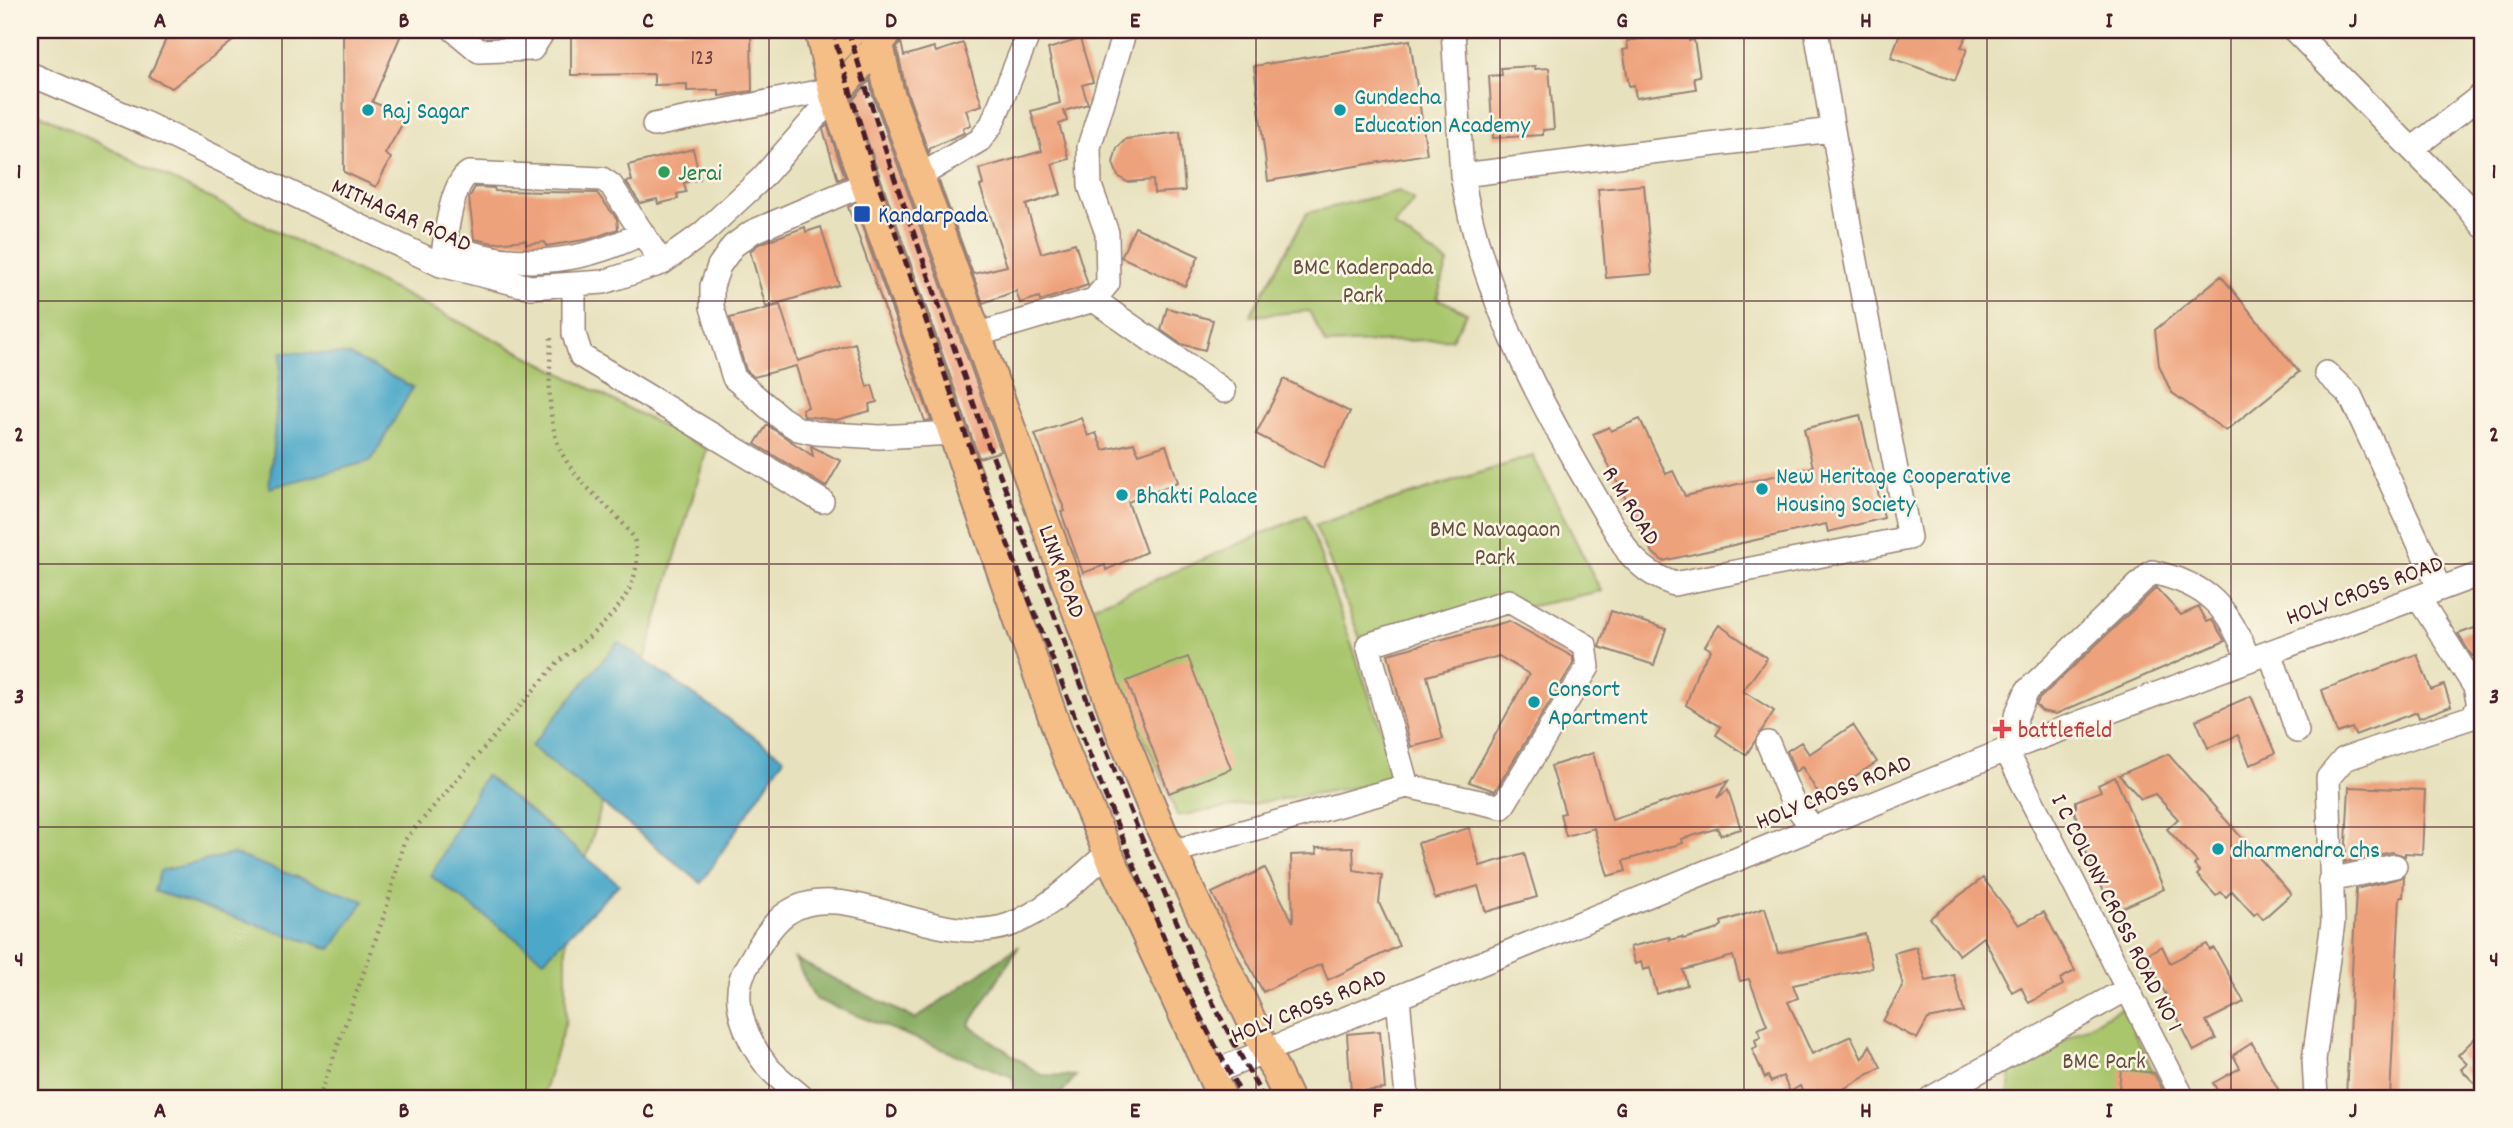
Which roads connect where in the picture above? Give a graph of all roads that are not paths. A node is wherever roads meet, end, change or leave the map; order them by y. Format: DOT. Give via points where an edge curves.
graph roads {
  1 [pos="454,30"];
  2 [pos="544,30"];
  3 [pos="819,30"];
  4 [pos="853,30"];
  5 [pos="1030,30"];
  6 [pos="1125,30"];
  7 [pos="1453,30"];
  8 [pos="1816,30"];
  9 [pos="2294,30"];
  10 [pos="882,35"];
  11 [pos="826,61"];
  12 [pos="30,74"];
  13 [pos="833,93"];
  14 [pos="2483,94"];
  15 [pos="654,125"];
  16 [pos="1832,130"];
  17 [pos="2412,149"];
  18 [pos="1462,175"];
  19 [pos="920,176"];
  20 [pos="865,184"];
  21 [pos="2483,226"];
  22 [pos="642,233"];
  23 [pos="444,255"];
  24 [pos="662,262"];
  25 [pos="574,284"];
  26 [pos="1094,300"];
  27 [pos="979,334"];
  28 [pos="2326,373"];
  29 [pos="1224,391"];
  30 [pos="953,433"];
  31 [pos="822,502"];
  32 [pos="2483,573"];
  33 [pos="2440,589"];
  34 [pos="2418,597"];
  35 [pos="2259,656"];
  36 [pos="2481,704"];
  37 [pos="2297,732"];
  38 [pos="1768,743"];
  39 [pos="2011,748"];
  40 [pos="1407,786"];
  41 [pos="1812,828"];
  42 [pos="1171,852"];
  43 [pos="1108,853"];
  44 [pos="2395,866"];
  45 [pos="2330,880"];
  46 [pos="2127,989"];
  47 [pos="1398,997"];
  48 [pos="1264,1052"];
  49 [pos="1216,1086"];
  50 [pos="803,1098"];
  51 [pos="1288,1098"];
  52 [pos="1407,1098"];
  53 [pos="1931,1098"];
  54 [pos="2183,1098"];
  55 [pos="2316,1098"];
  1 -- 2 [label="street" via="479,51 532,49"];
  3 -- 11 [label="main road"];
  4 -- 11 [label="main road"];
  5 -- 19 [label="street" via="992,124 980,140"];
  6 -- 26 [label="street" via="1089,147 1090,186 1107,233 1108,283"];
  7 -- 18 [label="street"];
  8 -- 16 [label="street, R M ROAD"];
  9 -- 17 [label="street"];
  10 -- 13 [label="main road"];
  10 -- 19 [label="main road, LINK ROAD" via="889,91"];
  11 -- 13 [label="main road"];
  12 -- 23 [label="street, MITHAGAR ROAD"];
  13 -- 15 [label="street"];
  13 -- 20 [label="main road"];
  13 -- 24 [label="street, MITHAGAR ROAD" via="762,178 703,233"];
  14 -- 17 [label="street"];
  16 -- 18 [label="street"];
  16 -- 18 [label="street, R M ROAD" via="1909,538 1674,584 1643,570 1628,551 1545,413 1511,341 1469,215"];
  17 -- 21 [label="street"];
  19 -- 27 [label="main road, LINK ROAD"];
  20 -- 30 [label="main road"];
  20 -- 30 [label="street" via="752,232 733,246 719,266 712,286 712,307 734,378 781,418 807,431 879,438"];
  22 -- 23 [label="street" via="580,256 524,262"];
  22 -- 23 [label="street" via="611,185 602,179 469,173 455,194"];
  22 -- 24 [label="street"];
  23 -- 25 [label="street, MITHAGAR ROAD" via="530,287"];
  24 -- 25 [label="street, MITHAGAR ROAD" via="604,282"];
  25 -- 31 [label="street" via="574,334 581,356"];
  26 -- 27 [label="street"];
  26 -- 29 [label="street"];
  27 -- 42 [label="main road, LINK ROAD" via="1121,733"];
  28 -- 33 [label="street" via="2350,395"];
  30 -- 43 [label="main road" via="1066,754"];
  32 -- 33 [label="street, HOLY CROSS ROAD"];
  33 -- 34 [label="street, HOLY CROSS ROAD"];
  34 -- 35 [label="street, HOLY CROSS ROAD"];
  34 -- 36 [label="street"];
  35 -- 37 [label="street"];
  35 -- 39 [label="street, HOLY CROSS ROAD"];
  35 -- 39 [label="street" via="2216,603 2184,579 2152,572 2027,691"];
  36 -- 45 [label="street" via="2472,717 2344,760 2328,778"];
  38 -- 41 [label="street" via="1791,800"];
  39 -- 41 [label="street, HOLY CROSS ROAD"];
  39 -- 46 [label="street, I C COLONY CROSS ROAD NO 1"];
  40 -- 40 [label="street" via="1502,807 1588,667 1585,645 1509,601 1368,645"];
  40 -- 42 [label="street"];
  41 -- 47 [label="street, HOLY CROSS ROAD"];
  42 -- 48 [label="main road, LINK ROAD"];
  43 -- 49 [label="main road"];
  43 -- 50 [label="street" via="1044,907 1009,926 959,930 930,926 836,900 804,903 785,914 739,979 739,1006 748,1035 768,1067"];
  44 -- 45 [label="street"];
  45 -- 55 [label="street" via="2333,922 2314,1060"];
  46 -- 53 [label="street"];
  46 -- 54 [label="street, I C COLONY CROSS ROAD NO 1"];
  47 -- 48 [label="street, HOLY CROSS ROAD"];
  47 -- 52 [label="street"];
  48 -- 49 [label="street, HOLY CROSS ROAD"];
  48 -- 51 [label="main road, LINK ROAD"];
}
